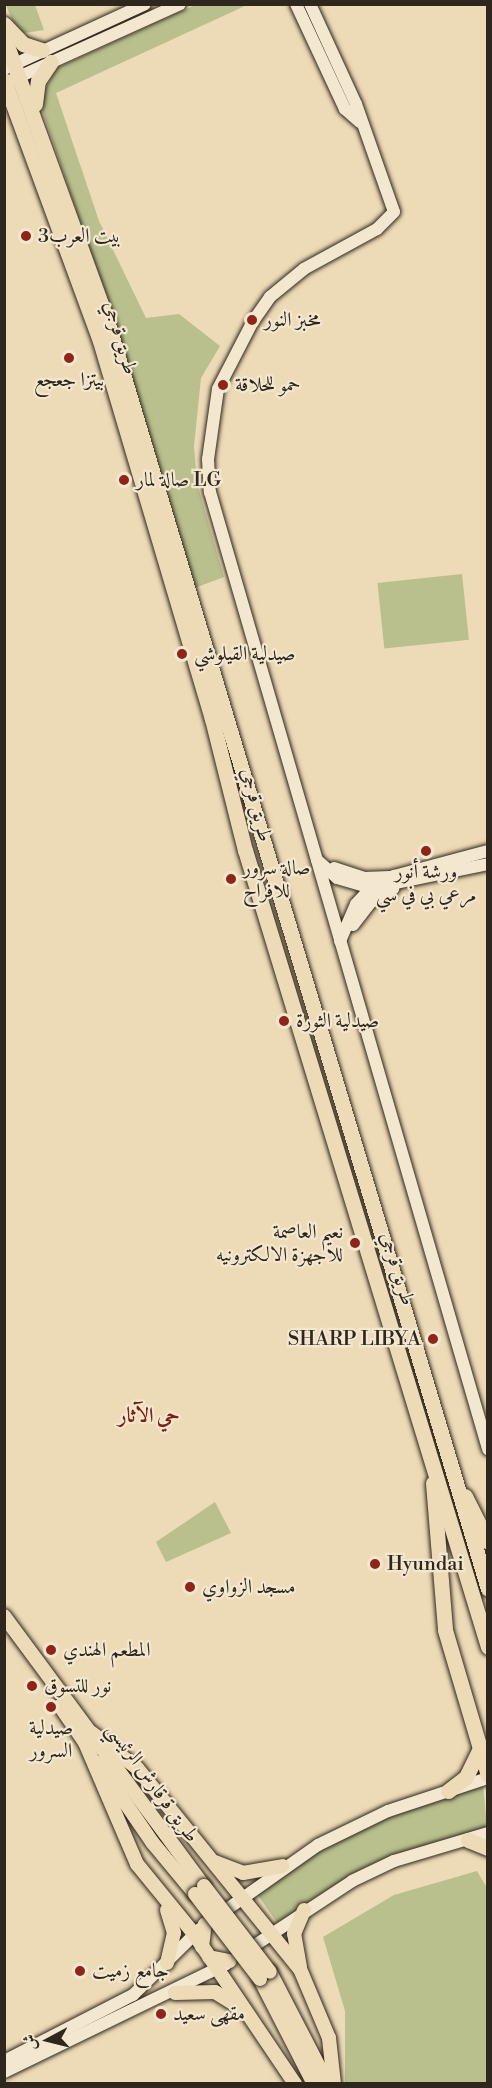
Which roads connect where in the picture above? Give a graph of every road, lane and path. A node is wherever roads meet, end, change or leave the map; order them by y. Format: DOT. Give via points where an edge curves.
graph roads {
  1 [pos="145,4"];
  2 [pos="180,4"];
  3 [pos="296,4"];
  4 [pos="310,4"];
  5 [pos="4,24"];
  6 [pos="4,38"];
  7 [pos="47,56"];
  8 [pos="10,75"];
  9 [pos="37,116"];
  10 [pos="360,122"];
  11 [pos="488,851"];
  12 [pos="316,856"];
  13 [pos="488,864"];
  14 [pos="395,882"];
  15 [pos="371,888"];
  16 [pos="342,948"];
  17 [pos="488,1449"];
  18 [pos="434,1474"];
  19 [pos="452,1476"];
  20 [pos="488,1542"];
  21 [pos="488,1589"];
  22 [pos="4,1616"];
  23 [pos="4,1630"];
  24 [pos="488,1647"];
  25 [pos="88,1736"];
  26 [pos="479,1750"];
  27 [pos="488,1777"];
  28 [pos="448,1791"];
  29 [pos="488,1833"];
  30 [pos="468,1840"];
  31 [pos="488,1848"];
  32 [pos="208,1858"];
  33 [pos="282,1866"];
  34 [pos="162,1900"];
  35 [pos="238,1902"];
  36 [pos="304,1910"];
  37 [pos="205,1924"];
  38 [pos="194,1934"];
  39 [pos="266,1936"];
  40 [pos="209,1958"];
  41 [pos="230,1961"];
  42 [pos="167,1963"];
  43 [pos="300,1969"];
  44 [pos="265,1976"];
  45 [pos="175,1993"];
  46 [pos="248,2014"];
  47 [pos="4,2061"];
  48 [pos="4,2072"];
  49 [pos="295,2084"];
  50 [pos="314,2084"];
  51 [pos="328,2084"];
  52 [pos="334,2084"];
  1 -- 7 [label="street"];
  2 -- 7 [label="street"];
  3 -- 10 [label="street" via="345,109"];
  4 -- 10 [label="street"];
  5 -- 7 [label="highway" via="23,44"];
  6 -- 8 [label="highway, طريق قرجي"];
  7 -- 8 [label="street"];
  7 -- 9 [label="highway" via="35,89"];
  8 -- 9 [label="highway, طريق قرجي"];
  8 -- 18 [label="highway, طريق قرجي" via="100,341 212,719 245,850 320,1082"];
  9 -- 19 [label="highway, طريق قرجي" via="105,314"];
  10 -- 12 [label="street" via="389,186 392,216 304,269 270,297 224,373 208,459 222,538"];
  11 -- 14 [label="street"];
  12 -- 14 [label="street" via="347,874"];
  12 -- 15 [label="street" via="337,878"];
  12 -- 16 [label="street"];
  13 -- 14 [label="street"];
  14 -- 15 [label="street"];
  14 -- 16 [label="street" via="356,918"];
  15 -- 16 [label="street" via="356,904"];
  16 -- 17 [label="street"];
  18 -- 24 [label="highway, طريق قرجي"];
  18 -- 26 [label="highway" via="433,1516 445,1630"];
  19 -- 20 [label="highway"];
  19 -- 21 [label="highway, طريق قرجي"];
  22 -- 25 [label="main road, طريق قرقارش الرئيسي"];
  23 -- 25 [label="main road, طريق قرقارش الرئيسي"];
  25 -- 32 [label="main road" via="136,1768"];
  25 -- 34 [label="main road" via="118,1829"];
  25 -- 44 [label="main road, طريق قرقارش الرئيسي, bridge" via="152,1842 200,1890"];
  26 -- 27 [label="highway"];
  26 -- 28 [label="highway" via="466,1777"];
  27 -- 28 [label="street"];
  28 -- 33 [label="street" via="388,1811"];
  29 -- 30 [label="street"];
  30 -- 31 [label="highway"];
  30 -- 36 [label="street" via="394,1861"];
  32 -- 33 [label="main road" via="243,1873"];
  32 -- 35 [label="main road"];
  33 -- 35 [label="street"];
  34 -- 38 [label="main road"];
  34 -- 42 [label="main road" via="174,1933"];
  35 -- 37 [label="street"];
  35 -- 39 [label="main road" via="256,1916"];
  36 -- 39 [label="street"];
  36 -- 43 [label="main road" via="294,1934"];
  37 -- 38 [label="street"];
  37 -- 40 [label="main road"];
  38 -- 40 [label="main road"];
  38 -- 42 [label="street"];
  39 -- 41 [label="street"];
  39 -- 43 [label="main road"];
  40 -- 41 [label="main road"];
  40 -- 45 [label="street"];
  40 -- 46 [label="main road"];
  42 -- 47 [label="street" via="134,1995"];
  43 -- 52 [label="main road" via="329,2038"];
  44 -- 50 [label="main road"];
  44 -- 51 [label="main road"];
  45 -- 46 [label="main road" via="215,1992"];
  45 -- 48 [label="street"];
  46 -- 49 [label="main road"];
}
